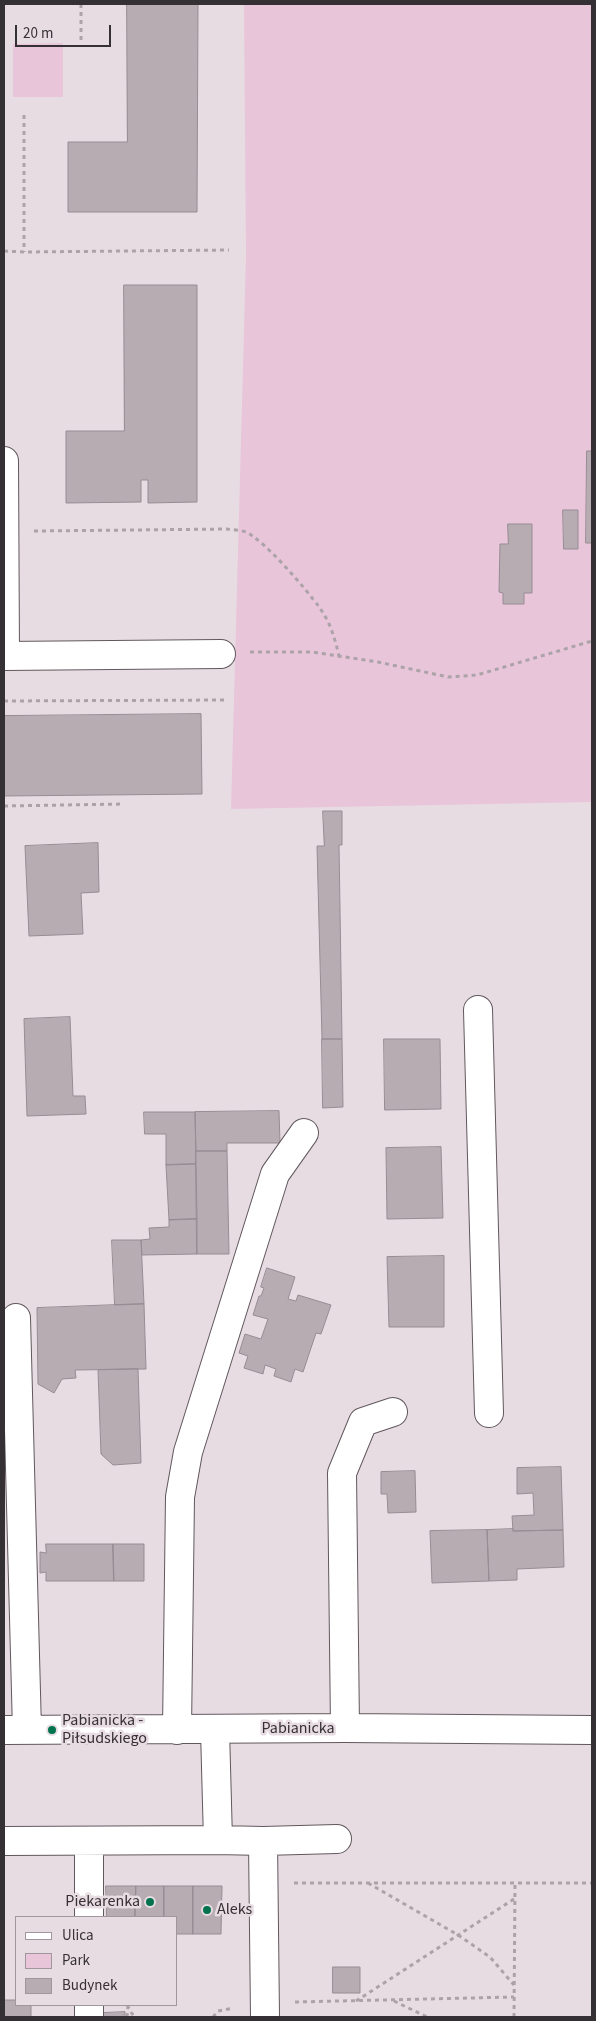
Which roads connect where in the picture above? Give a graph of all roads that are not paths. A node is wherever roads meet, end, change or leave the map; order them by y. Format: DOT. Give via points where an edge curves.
graph roads {
  1 [pos="4,461"];
  2 [pos="5,531"];
  3 [pos="221,654"];
  4 [pos="4,656"];
  5 [pos="478,1010"];
  6 [pos="304,1133"];
  7 [pos="16,1318"];
  8 [pos="393,1412"];
  9 [pos="490,1413"];
  10 [pos="345,1728"];
  11 [pos="15,1730"];
  12 [pos="177,1730"];
  13 [pos="215,1730"];
  14 [pos="592,1730"];
  15 [pos="337,1839"];
  16 [pos="218,1840"];
  17 [pos="4,1841"];
  18 [pos="90,1841"];
  19 [pos="263,1841"];
  20 [pos="89,1916"];
  21 [pos="265,2010"];
  1 -- 2 [label="street"];
  2 -- 4 [label="street"];
  3 -- 4 [label="street"];
  5 -- 9 [label="street"];
  6 -- 12 [label="street" via="275,1174 188,1452 180,1497"];
  7 -- 11 [label="street"];
  8 -- 10 [label="street" via="363,1422 342,1473"];
  10 -- 13 [label="street, Pabianicka"];
  10 -- 14 [label="street, Pabianicka"];
  11 -- 12 [label="street, Pabianicka"];
  12 -- 13 [label="street, Pabianicka"];
  13 -- 16 [label="street"];
  15 -- 19 [label="street"];
  16 -- 18 [label="street"];
  16 -- 19 [label="street"];
  17 -- 18 [label="street"];
  18 -- 20 [label="street"];
  19 -- 21 [label="street"];
}
